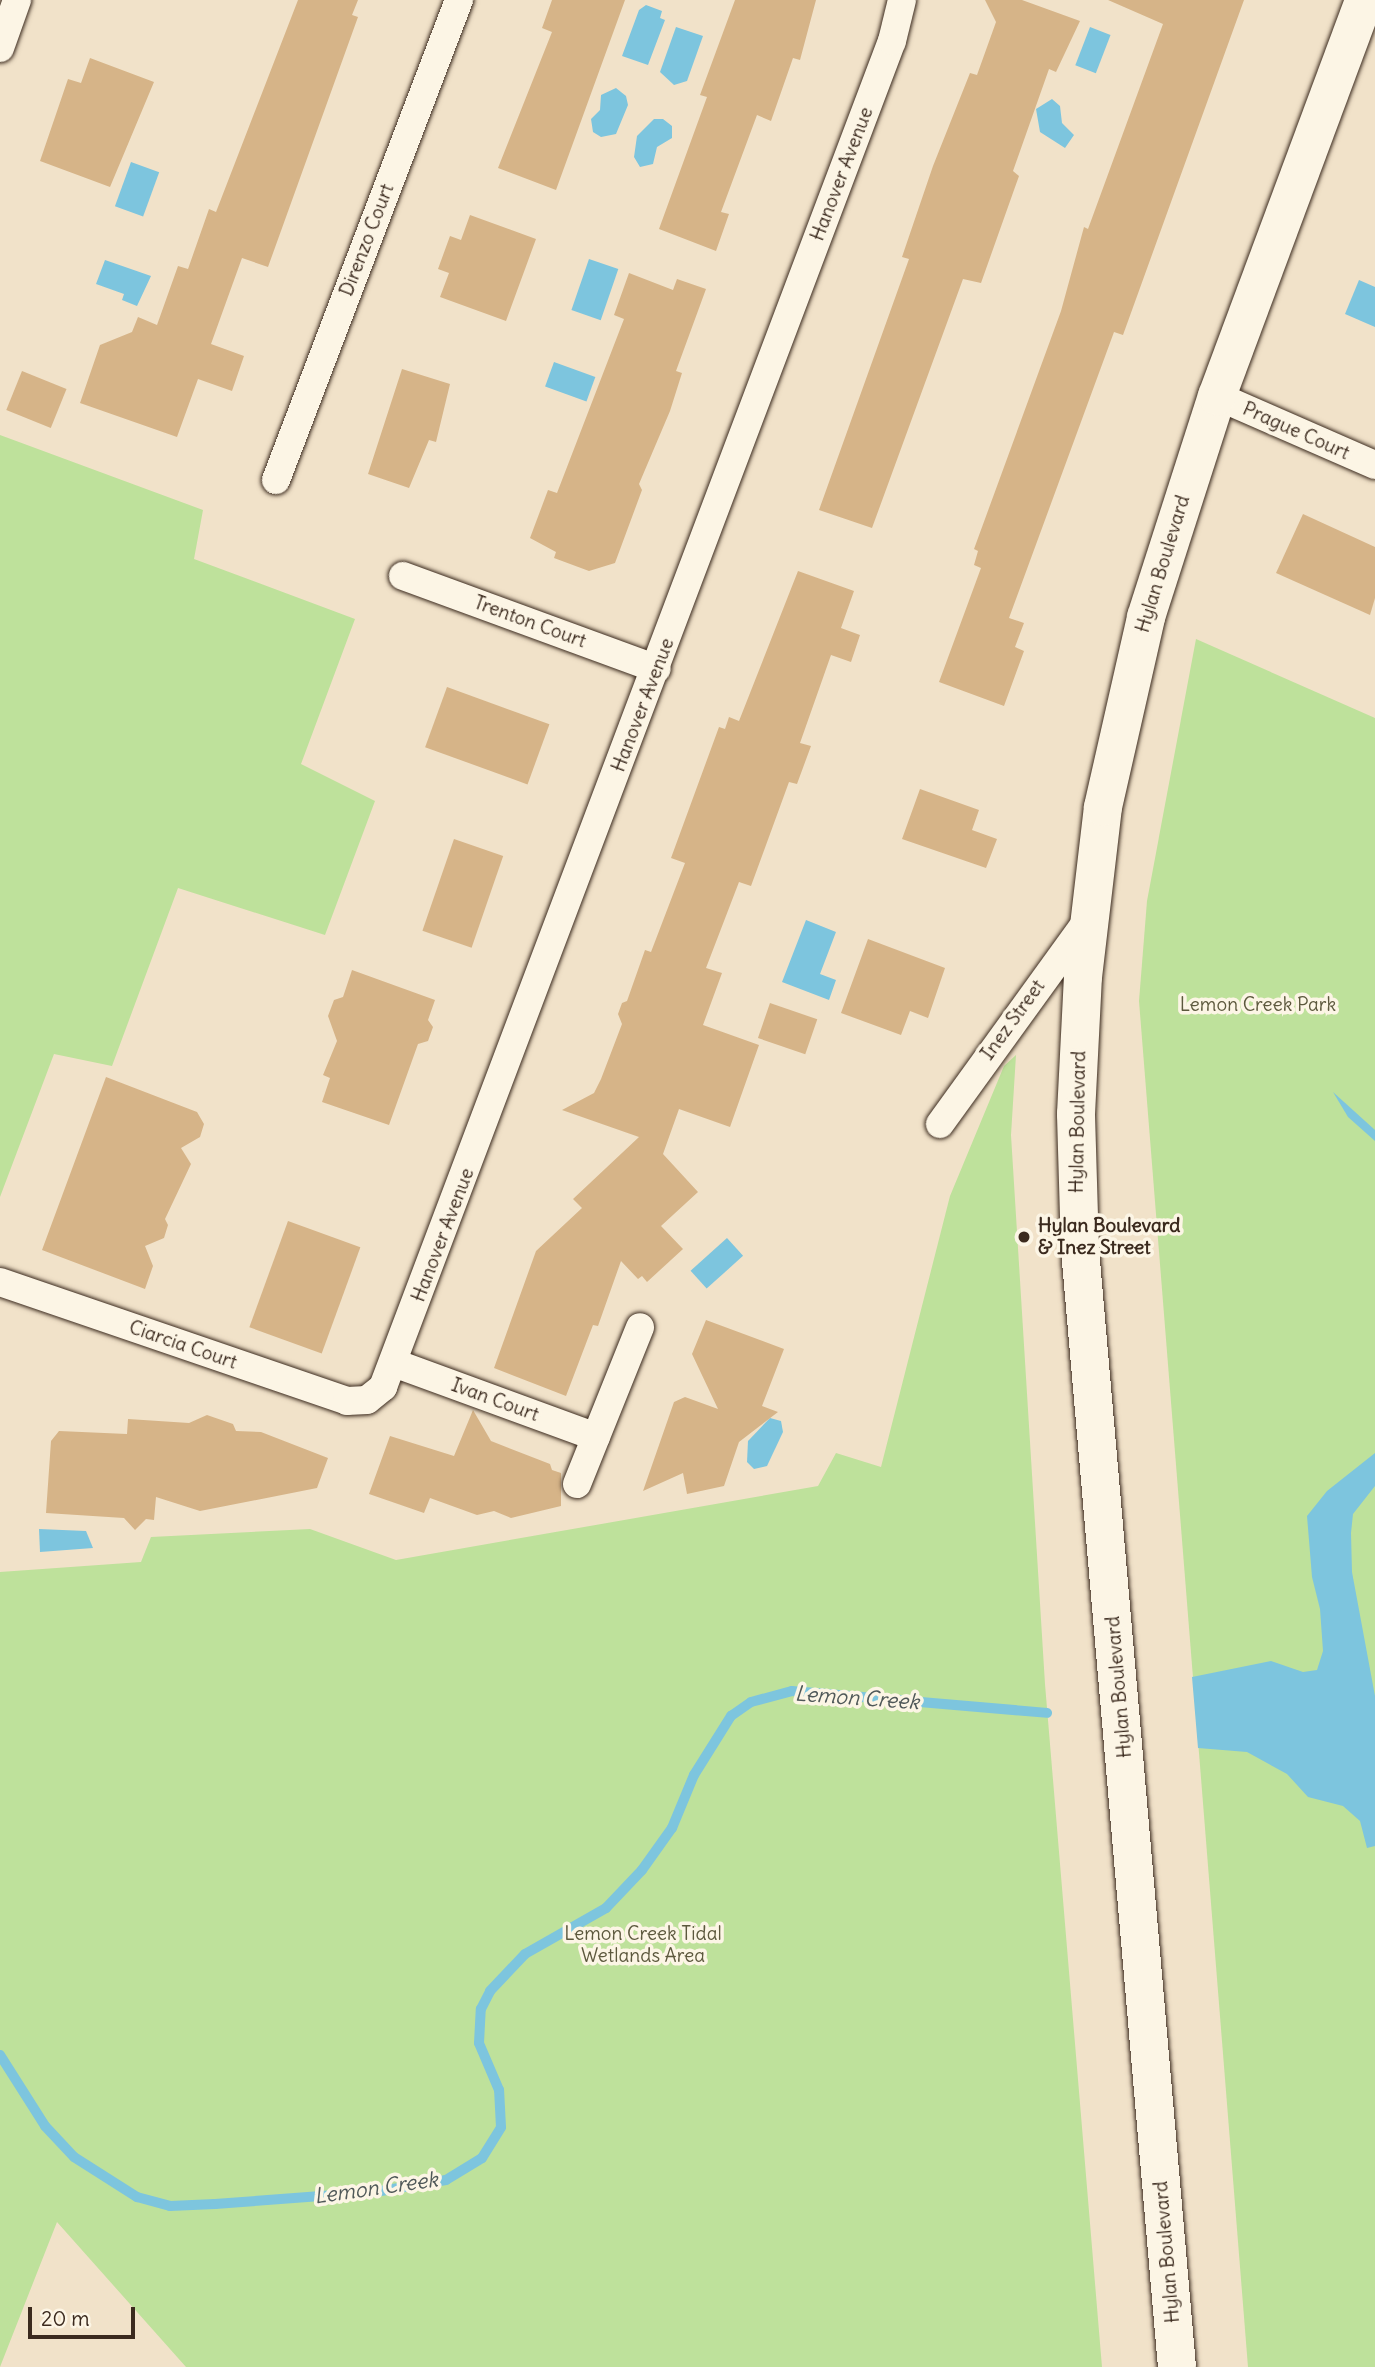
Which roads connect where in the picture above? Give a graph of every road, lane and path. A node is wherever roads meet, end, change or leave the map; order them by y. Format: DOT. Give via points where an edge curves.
graph roads {
  1 [pos="18,0"];
  2 [pos="458,0"];
  3 [pos="902,0"];
  4 [pos="1364,0"];
  5 [pos="0,48"];
  6 [pos="1217,396"];
  7 [pos="1375,466"];
  8 [pos="276,480"];
  9 [pos="403,576"];
  10 [pos="657,669"];
  11 [pos="1088,918"];
  12 [pos="940,1124"];
  13 [pos="0,1282"];
  14 [pos="640,1327"];
  15 [pos="394,1363"];
  16 [pos="367,1400"];
  17 [pos="596,1437"];
  18 [pos="577,1484"];
  19 [pos="1177,2367"];
  1 -- 5 [label="street"];
  2 -- 8 [label="street, Direnzo Court"];
  3 -- 10 [label="street, Hanover Avenue" via="892,41"];
  4 -- 6 [label="main road, Hylan Boulevard"];
  6 -- 7 [label="street, Prague Court"];
  6 -- 11 [label="main road, Hylan Boulevard" via="1129,677"];
  9 -- 10 [label="street, Trenton Court"];
  10 -- 15 [label="street, Hanover Avenue"];
  11 -- 12 [label="street, Inez Street"];
  11 -- 19 [label="main road, Hylan Boulevard" via="1076,1180"];
  13 -- 16 [label="street, Ciarcia Court" via="347,1401"];
  14 -- 17 [label="street"];
  15 -- 16 [label="street, Hanover Avenue" via="383,1387"];
  15 -- 17 [label="street, Ivan Court"];
  17 -- 18 [label="street"];
}
